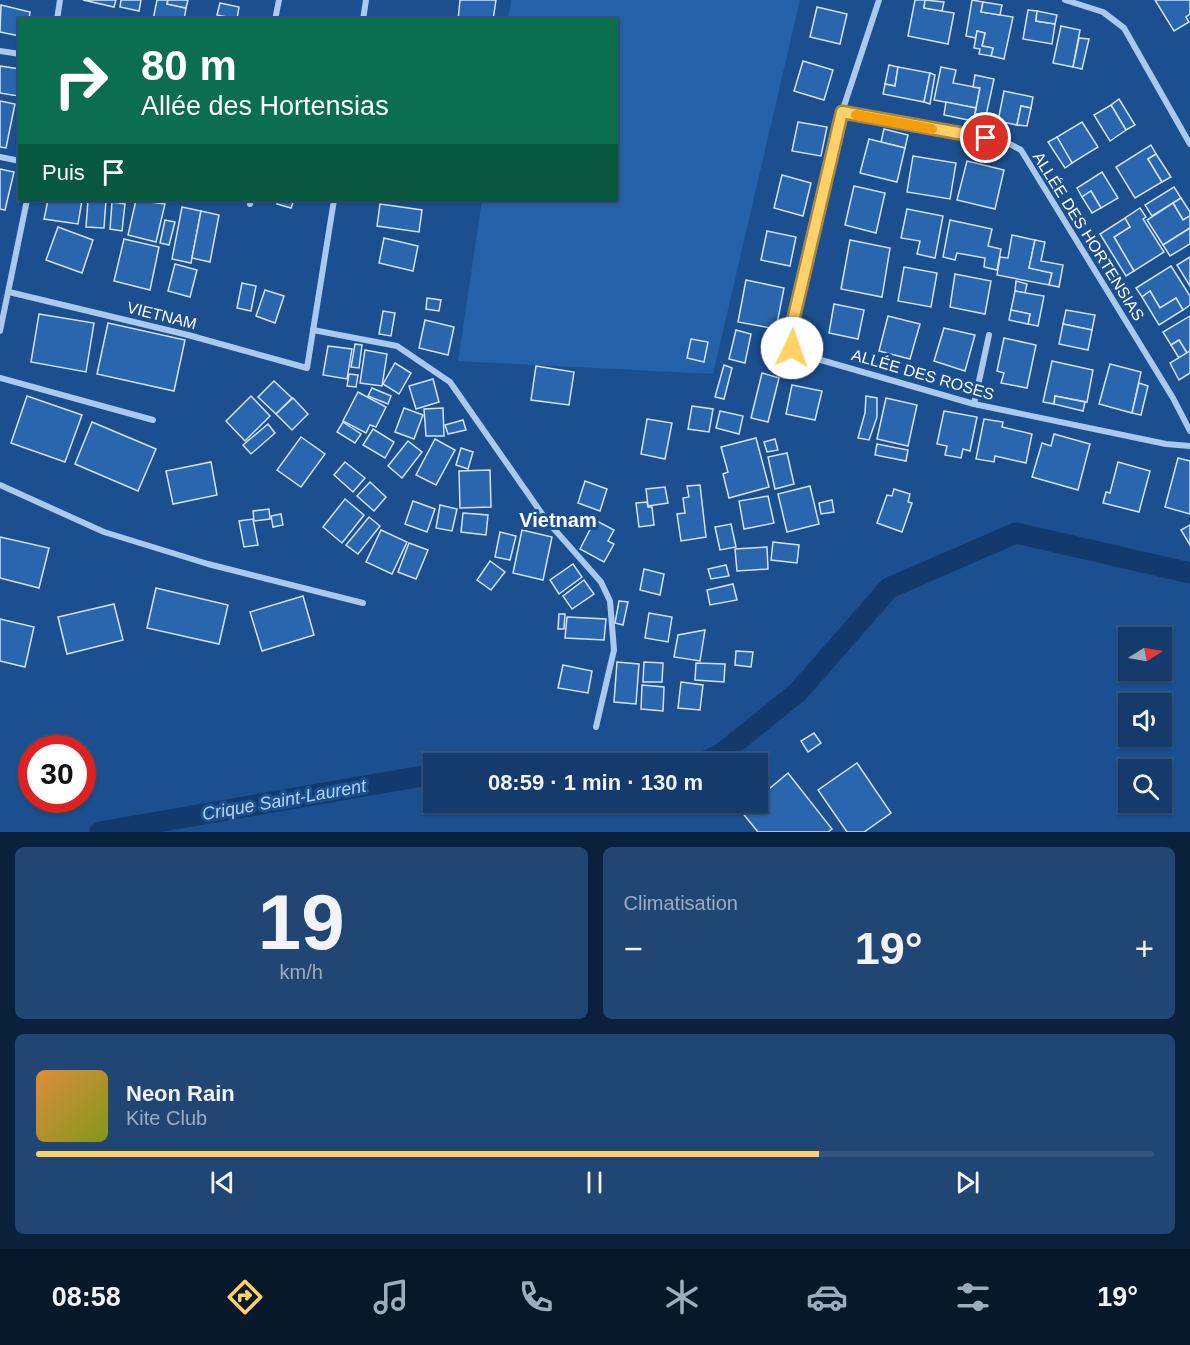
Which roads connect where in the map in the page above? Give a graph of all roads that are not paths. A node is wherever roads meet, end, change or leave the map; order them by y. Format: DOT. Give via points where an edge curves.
graph roads {
  1 [pos="60,0"];
  2 [pos="279,0"];
  3 [pos="366,0"];
  4 [pos="879,0"];
  5 [pos="1065,0"];
  6 [pos="57,18"];
  7 [pos="275,18"];
  8 [pos="363,18"];
  9 [pos="0,51"];
  10 [pos="18,54"];
  11 [pos="842,112"];
  12 [pos="1190,144"];
  13 [pos="0,157"];
  14 [pos="18,161"];
  15 [pos="27,201"];
  16 [pos="334,201"];
  17 [pos="9,292"];
  18 [pos="313,330"];
  19 [pos="0,331"];
  20 [pos="989,335"];
  21 [pos="0,378"];
  22 [pos="974,404"];
  23 [pos="153,420"];
  24 [pos="1190,431"];
  25 [pos="1190,446"];
  26 [pos="0,485"];
  27 [pos="363,603"];
  28 [pos="596,727"];
  1 -- 6 [label="street"];
  2 -- 7 [label="street"];
  3 -- 8 [label="street"];
  4 -- 11 [label="street, ALLÉE DES ROSES"];
  5 -- 12 [label="street" via="1103,12 1124,28"];
  9 -- 10 [label="street"];
  11 -- 22 [label="street, ALLÉE DES ROSES" via="789,338 792,348 800,354"];
  11 -- 24 [label="street, ALLÉE DES HORTENSIAS" via="1006,142 1020,150"];
  13 -- 14 [label="street"];
  15 -- 17 [label="street"];
  16 -- 18 [label="street"];
  17 -- 18 [label="street, VIETNAM" via="307,368"];
  17 -- 19 [label="street"];
  18 -- 28 [label="street" via="397,346 450,382 547,521 601,582 610,601 614,650"];
  20 -- 22 [label="street"];
  21 -- 23 [label="street"];
  22 -- 25 [label="street, ALLÉE DES ROSES"];
  26 -- 27 [label="street" via="104,532 208,564"];
}
